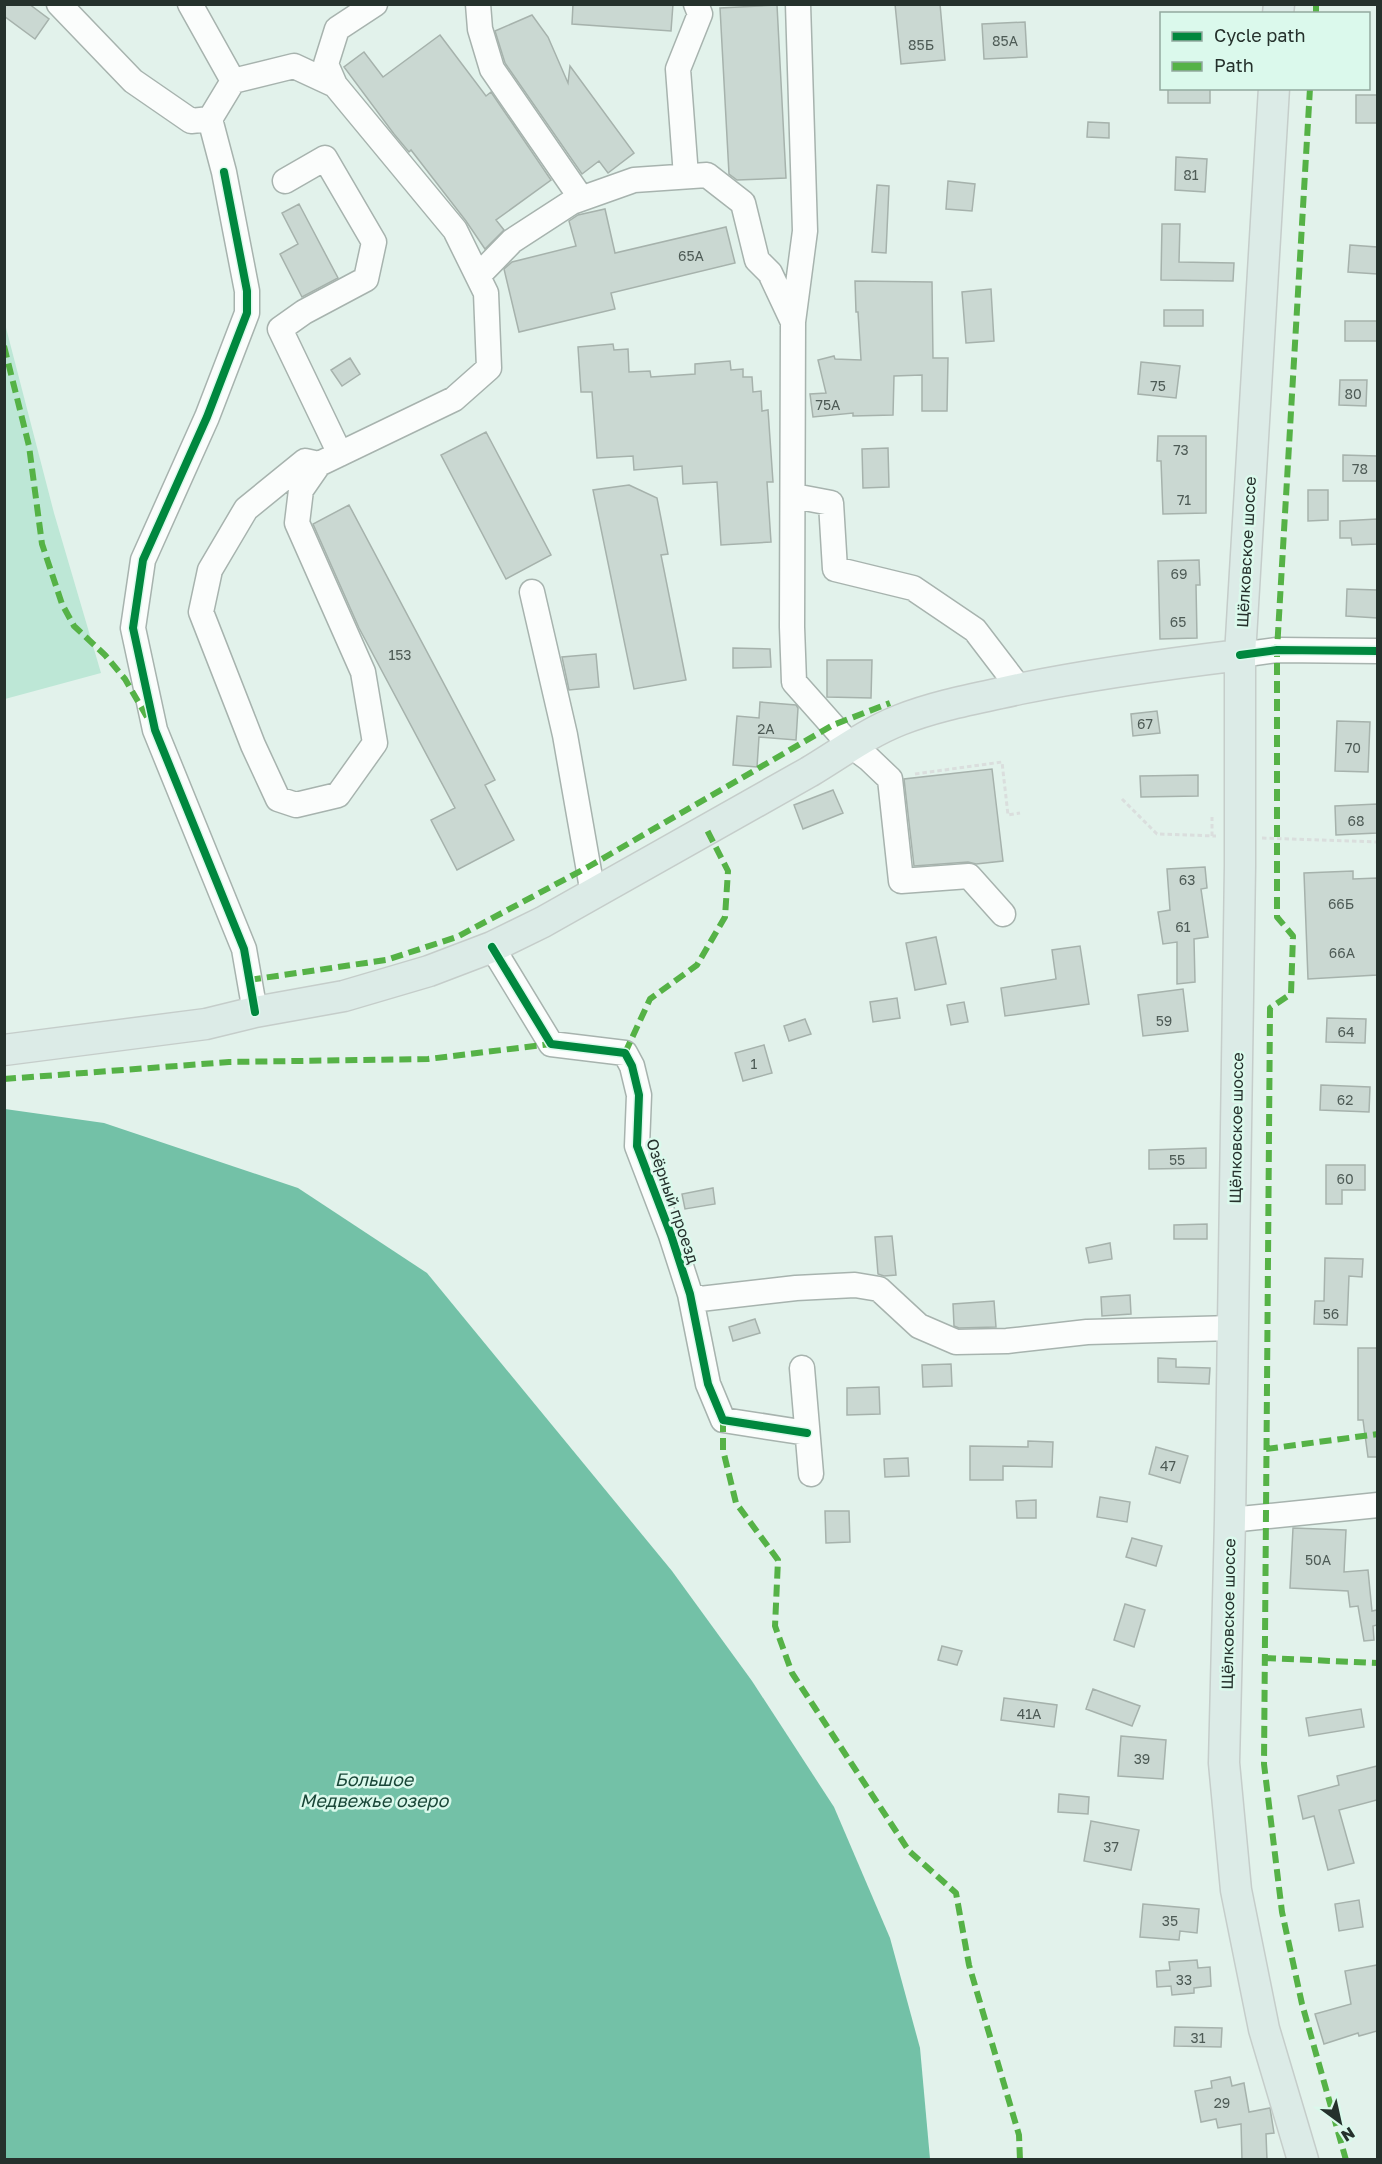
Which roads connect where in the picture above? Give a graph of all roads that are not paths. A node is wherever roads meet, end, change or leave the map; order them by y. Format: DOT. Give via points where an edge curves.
graph roads {
  1 [pos="190,4"];
  2 [pos="375,4"];
  3 [pos="477,4"];
  4 [pos="696,4"];
  5 [pos="798,4"];
  6 [pos="67,7"];
  7 [pos="233,81"];
  8 [pos="335,85"];
  9 [pos="1274,90"];
  10 [pos="210,119"];
  11 [pos="686,176"];
  12 [pos="285,181"];
  13 [pos="581,198"];
  14 [pos="478,276"];
  15 [pos="793,322"];
  16 [pos="329,459"];
  17 [pos="794,496"];
  18 [pos="532,592"];
  19 [pos="1377,651"];
  20 [pos="1240,655"];
  21 [pos="1020,689"];
  22 [pos="850,745"];
  23 [pos="593,894"];
  24 [pos="1003,914"];
  25 [pos="492,947"];
  26 [pos="255,1012"];
  27 [pos="4,1050"];
  28 [pos="690,1294"];
  29 [pos="1233,1328"];
  30 [pos="802,1368"];
  31 [pos="807,1433"];
  32 [pos="811,1474"];
  33 [pos="1377,1506"];
  34 [pos="1230,1520"];
  35 [pos="1303,2160"];
  1 -- 7 [label="street"];
  2 -- 8 [label="street" via="337,29 326,64"];
  3 -- 13 [label="street" via="492,69"];
  4 -- 11 [label="street" via="700,14 678,69"];
  5 -- 15 [label="street" via="806,231"];
  6 -- 10 [label="street" via="133,81 191,121"];
  7 -- 8 [label="street" via="294,66"];
  7 -- 10 [label="street"];
  8 -- 14 [label="street" via="455,231"];
  9 -- 20 [label="main road, Щёлковское шоссе"];
  10 -- 26 [label="street" via="248,291 247,313 207,417 143,560 133,628 155,730 244,950"];
  11 -- 13 [label="street" via="634,180"];
  11 -- 15 [label="street" via="707,175 743,203 757,260 770,273"];
  12 -- 16 [label="street" via="325,158 374,242 366,279 280,329"];
  13 -- 14 [label="street" via="512,240"];
  14 -- 16 [label="street" via="486,293 489,368 454,399"];
  15 -- 17 [label="street"];
  16 -- 16 [label="street" via="301,490 297,523 363,672 375,743 338,795 296,805 278,799 201,612 210,570 246,509 305,461"];
  17 -- 21 [label="street" via="831,503 835,569 913,588 975,630"];
  17 -- 22 [label="street" via="794,682"];
  18 -- 23 [label="street" via="565,735"];
  19 -- 20 [label="street"];
  20 -- 21 [label="main road"];
  20 -- 29 [label="main road, Щёлковское шоссе"];
  21 -- 22 [label="main road" via="899,720"];
  22 -- 23 [label="main road"];
  22 -- 24 [label="street" via="890,779 901,881 969,876"];
  23 -- 25 [label="main road"];
  25 -- 26 [label="main road" via="344,996"];
  25 -- 28 [label="street, Озёрный проезд" via="552,1044 625,1053 639,1095 637,1146"];
  26 -- 27 [label="main road" via="206,1024"];
  28 -- 29 [label="street" via="700,1299 796,1288 863,1286 879,1289 919,1326 956,1342 1087,1332"];
  28 -- 31 [label="street, Озёрный проезд" via="708,1384 723,1420"];
  29 -- 34 [label="main road, Щёлковское шоссе"];
  30 -- 31 [label="street"];
  31 -- 32 [label="street"];
  33 -- 34 [label="street"];
  34 -- 35 [label="main road, Щёлковское шоссе" via="1224,1763 1236,1890 1264,2029"];
}
